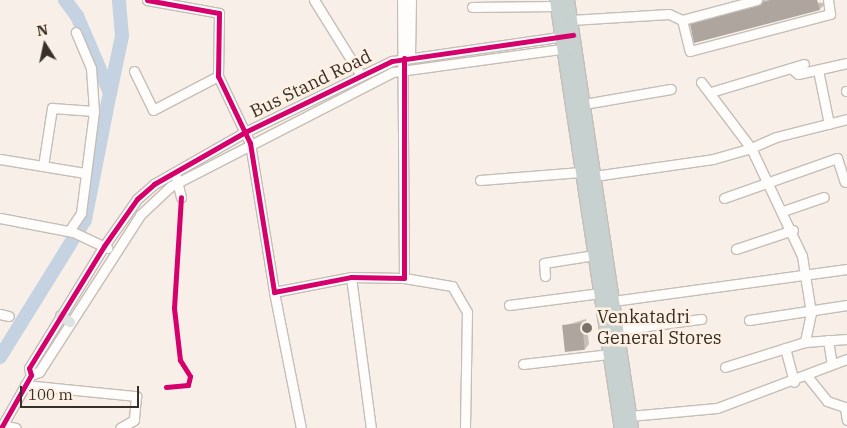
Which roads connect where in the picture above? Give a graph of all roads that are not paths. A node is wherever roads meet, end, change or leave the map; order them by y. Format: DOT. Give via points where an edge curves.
graph roads {
  1 [pos="147,0"];
  2 [pos="314,0"];
  3 [pos="402,0"];
  4 [pos="411,0"];
  5 [pos="568,0"];
  6 [pos="758,0"];
  7 [pos="828,0"];
  8 [pos="184,2"];
  9 [pos="556,3"];
  10 [pos="472,7"];
  11 [pos="571,20"];
  12 [pos="682,20"];
  13 [pos="76,32"];
  14 [pos="568,42"];
  15 [pos="407,57"];
  16 [pos="847,63"];
  17 [pos="804,64"];
  18 [pos="791,68"];
  19 [pos="404,69"];
  20 [pos="818,70"];
  21 [pos="134,71"];
  22 [pos="360,74"];
  23 [pos="218,76"];
  24 [pos="701,82"];
  25 [pos="671,89"];
  26 [pos="711,92"];
  27 [pos="584,104"];
  28 [pos="94,111"];
  29 [pos="847,119"];
  30 [pos="828,124"];
  31 [pos="245,132"];
  32 [pos="250,143"];
  33 [pos="751,148"];
  34 [pos="0,159"];
  35 [pos="43,166"];
  36 [pos="174,172"];
  37 [pos="581,172"];
  38 [pos="85,173"];
  39 [pos="594,176"];
  40 [pos="480,180"];
  41 [pos="766,180"];
  42 [pos="178,182"];
  43 [pos="845,182"];
  44 [pos="181,197"];
  45 [pos="824,197"];
  46 [pos="724,198"];
  47 [pos="783,211"];
  48 [pos="0,218"];
  49 [pos="793,230"];
  50 [pos="71,231"];
  51 [pos="104,246"];
  52 [pos="736,249"];
  53 [pos="114,251"];
  54 [pos="594,255"];
  55 [pos="847,269"];
  56 [pos="545,276"];
  57 [pos="351,277"];
  58 [pos="404,278"];
  59 [pos="806,278"];
  60 [pos="274,292"];
  61 [pos="600,293"];
  62 [pos="613,301"];
  63 [pos="509,305"];
  64 [pos="847,305"];
  65 [pos="811,313"];
  66 [pos="65,319"];
  67 [pos="701,319"];
  68 [pos="749,320"];
  69 [pos="617,330"];
  70 [pos="847,339"];
  71 [pos="828,340"];
  72 [pos="805,342"];
  73 [pos="785,348"];
  74 [pos="610,354"];
  75 [pos="847,360"];
  76 [pos="523,364"];
  77 [pos="832,364"];
  78 [pos="726,367"];
  79 [pos="807,376"];
  80 [pos="794,382"];
  81 [pos="25,385"];
  82 [pos="846,408"];
  83 [pos="847,420"];
  84 [pos="631,422"];
  85 [pos="1,427"];
  86 [pos="16,428"];
  87 [pos="120,428"];
  88 [pos="301,428"];
  89 [pos="371,428"];
  90 [pos="464,428"];
  91 [pos="621,428"];
  1 -- 8 [label="street"];
  2 -- 22 [label="street"];
  3 -- 15 [label="street"];
  4 -- 15 [label="street"];
  5 -- 11 [label="highway"];
  6 -- 12 [label="street"];
  7 -- 12 [label="street" via="830,14 691,52"];
  8 -- 23 [label="street" via="219,13"];
  9 -- 10 [label="street"];
  9 -- 14 [label="highway"];
  11 -- 12 [label="street" via="669,14"];
  11 -- 14 [label="highway"];
  13 -- 28 [label="street" via="92,68"];
  14 -- 15 [label="street, Bus Stand Road"];
  14 -- 19 [label="street, Bus Stand Road"];
  14 -- 27 [label="highway"];
  14 -- 37 [label="highway"];
  15 -- 19 [label="street"];
  15 -- 22 [label="street, Bus Stand Road"];
  16 -- 20 [label="street"];
  17 -- 18 [label="street"];
  18 -- 20 [label="street" via="798,74"];
  18 -- 26 [label="street"];
  19 -- 32 [label="street, Bus Stand Road"];
  19 -- 58 [label="street"];
  20 -- 30 [label="street"];
  21 -- 23 [label="street" via="153,110"];
  22 -- 31 [label="street, Bus Stand Road"];
  23 -- 31 [label="street"];
  24 -- 26 [label="street"];
  25 -- 27 [label="street"];
  26 -- 33 [label="street"];
  27 -- 39 [label="highway"];
  28 -- 35 [label="street" via="52,108"];
  28 -- 38 [label="street"];
  29 -- 30 [label="street"];
  30 -- 33 [label="street" via="776,137"];
  31 -- 32 [label="street"];
  31 -- 36 [label="street, Bus Stand Road"];
  32 -- 42 [label="street, Bus Stand Road"];
  32 -- 60 [label="street"];
  33 -- 39 [label="street" via="713,159"];
  33 -- 41 [label="street"];
  34 -- 35 [label="street"];
  35 -- 38 [label="street"];
  36 -- 42 [label="street"];
  36 -- 51 [label="street, Bus Stand Road" via="137,199"];
  37 -- 40 [label="street"];
  37 -- 54 [label="highway"];
  38 -- 50 [label="street" via="81,213"];
  39 -- 62 [label="highway"];
  41 -- 43 [label="street" via="838,158"];
  41 -- 46 [label="street"];
  41 -- 47 [label="street"];
  42 -- 44 [label="street"];
  42 -- 53 [label="street, Bus Stand Road" via="148,206"];
  45 -- 47 [label="street"];
  47 -- 49 [label="street"];
  48 -- 50 [label="street"];
  49 -- 52 [label="street"];
  49 -- 59 [label="street"];
  50 -- 51 [label="street"];
  51 -- 53 [label="street"];
  51 -- 66 [label="street, Bus Stand Road"];
  53 -- 66 [label="street, Bus Stand Road"];
  54 -- 56 [label="street" via="544,263"];
  54 -- 61 [label="highway"];
  55 -- 59 [label="street"];
  57 -- 58 [label="street"];
  57 -- 60 [label="street"];
  57 -- 89 [label="street"];
  58 -- 90 [label="street" via="452,286 467,312"];
  59 -- 62 [label="street"];
  59 -- 65 [label="street"];
  60 -- 88 [label="street"];
  61 -- 63 [label="street"];
  61 -- 74 [label="highway"];
  62 -- 69 [label="highway"];
  64 -- 65 [label="street"];
  65 -- 68 [label="street"];
  65 -- 72 [label="street"];
  66 -- 81 [label="street, Bus Stand Road" via="29,368 31,375"];
  67 -- 69 [label="street"];
  69 -- 84 [label="highway"];
  70 -- 71 [label="street"];
  71 -- 72 [label="street"];
  71 -- 77 [label="street"];
  72 -- 73 [label="street"];
  73 -- 78 [label="street"];
  73 -- 80 [label="street"];
  74 -- 76 [label="street"];
  74 -- 91 [label="highway"];
  75 -- 77 [label="street"];
  77 -- 79 [label="street"];
  79 -- 80 [label="street"];
  79 -- 82 [label="street" via="827,401"];
  80 -- 84 [label="street" via="718,408"];
  81 -- 85 [label="street, Bus Stand Road"];
  81 -- 87 [label="street" via="136,396 134,420"];
  82 -- 83 [label="street"];
  85 -- 86 [label="street"];
}
